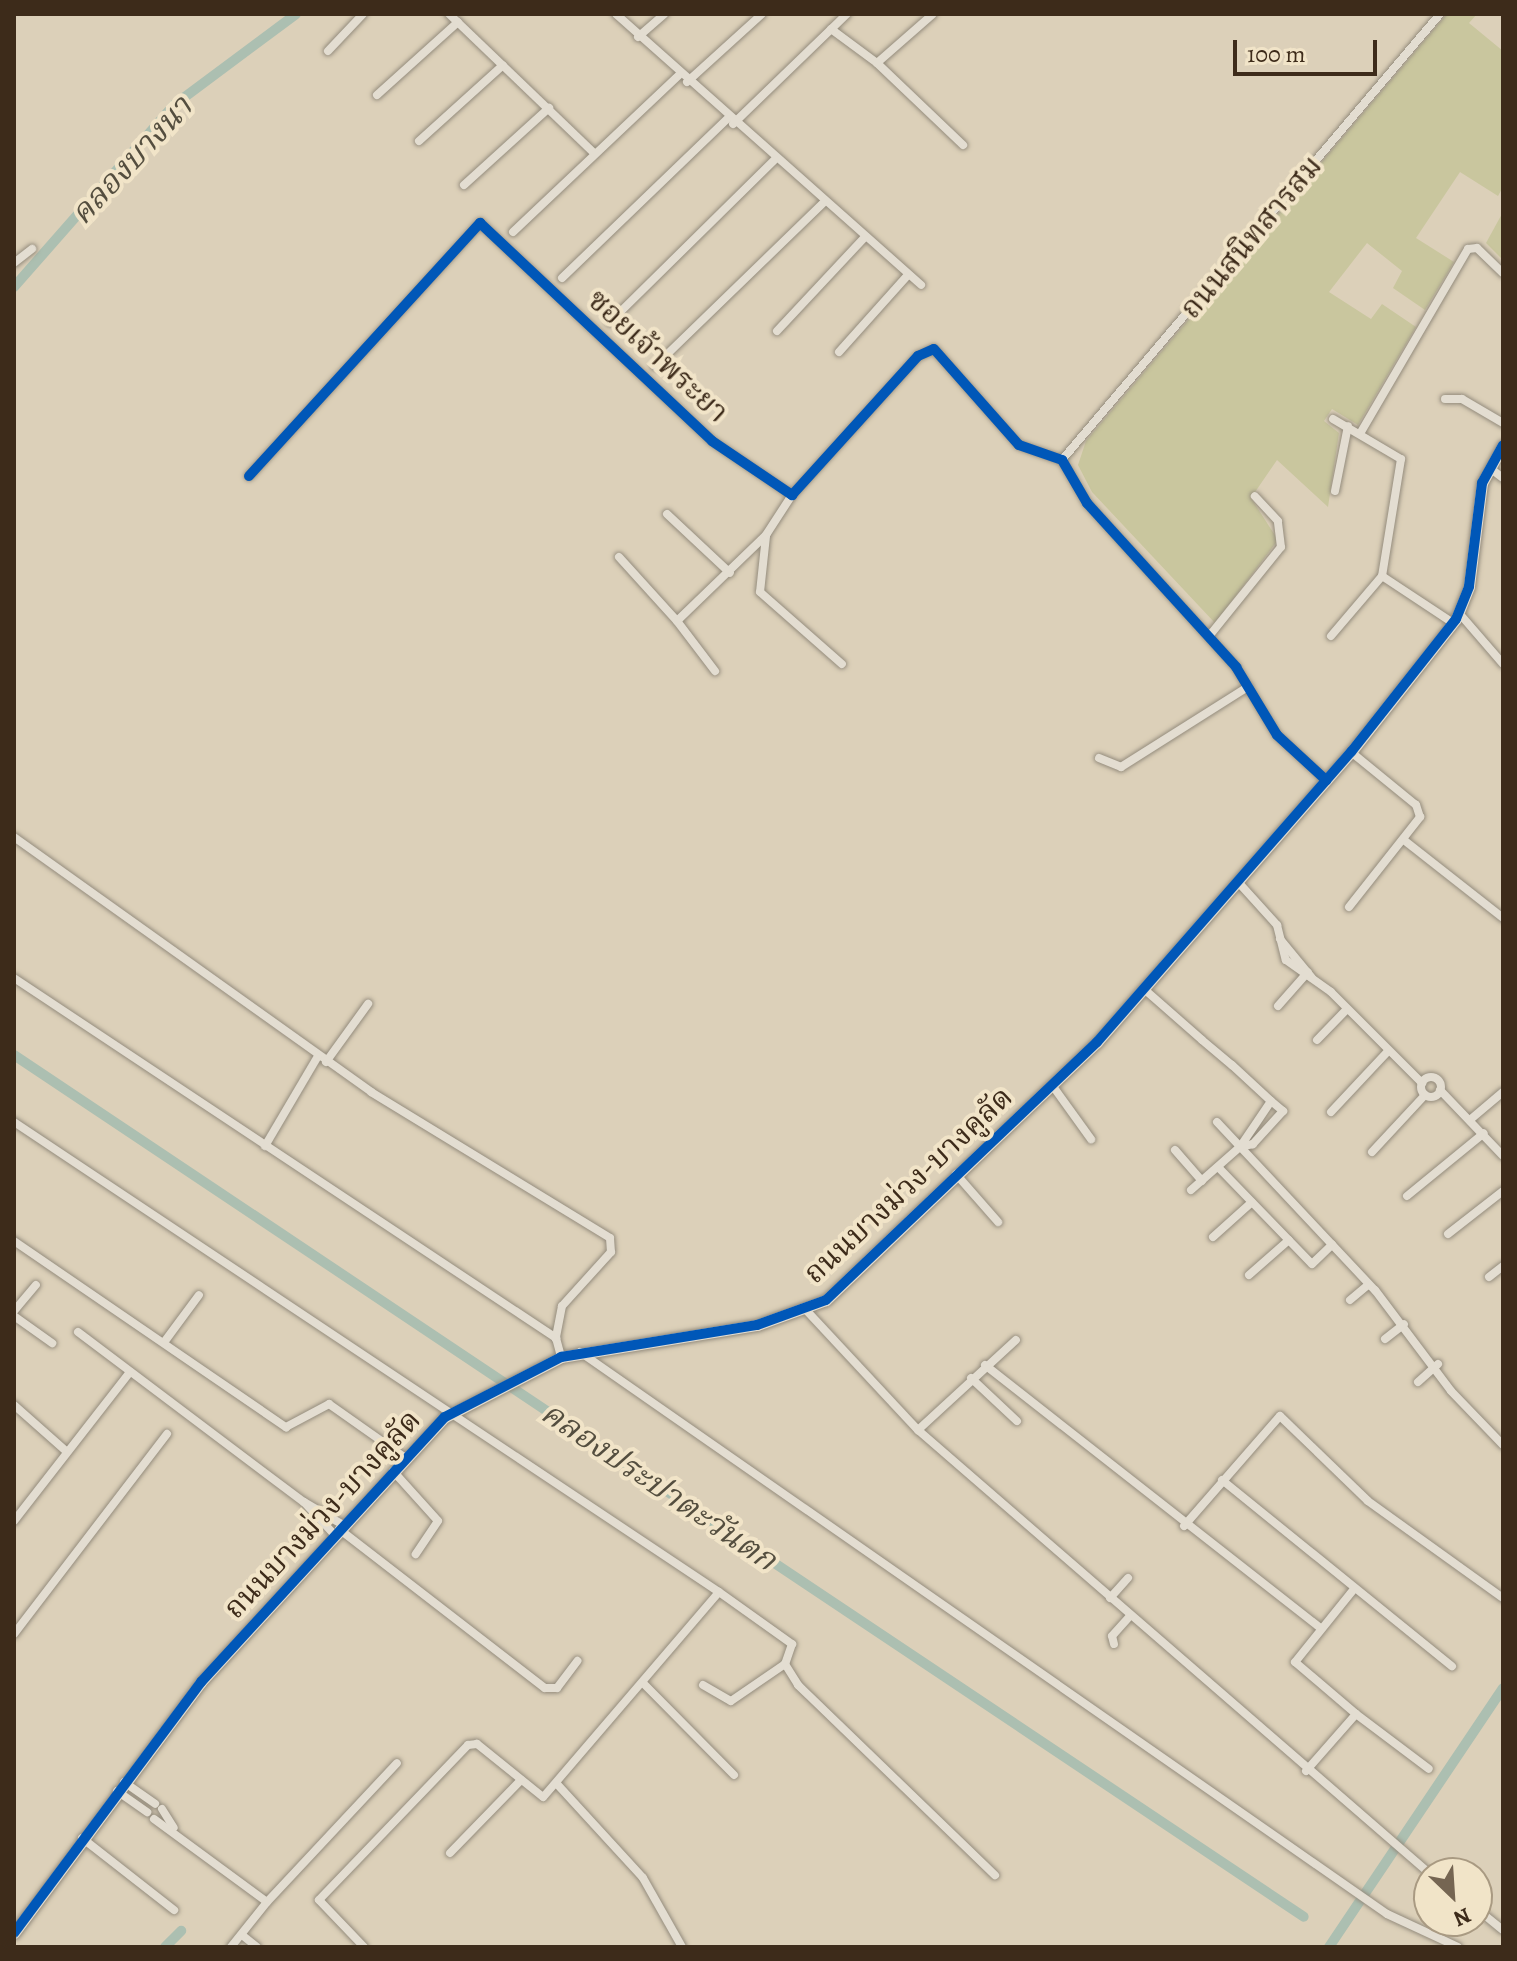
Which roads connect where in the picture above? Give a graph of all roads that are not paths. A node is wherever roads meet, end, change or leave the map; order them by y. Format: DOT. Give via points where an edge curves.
graph roads {
  1 [pos="363,14"];
  2 [pos="449,14"];
  3 [pos="616,14"];
  4 [pos="664,14"];
  5 [pos="762,14"];
  6 [pos="847,14"];
  7 [pos="933,14"];
  8 [pos="1440,14"];
  9 [pos="458,22"];
  10 [pos="831,29"];
  11 [pos="638,37"];
  12 [pos="328,51"];
  13 [pos="877,63"];
  14 [pos="503,65"];
  15 [pos="679,75"];
  16 [pos="687,82"];
  17 [pos="377,95"];
  18 [pos="549,108"];
  19 [pos="730,122"];
  20 [pos="419,141"];
  21 [pos="963,145"];
  22 [pos="594,153"];
  23 [pos="774,160"];
  24 [pos="464,185"];
  25 [pos="823,203"];
  26 [pos="513,232"];
  27 [pos="864,238"];
  28 [pos="32,249"];
  29 [pos="14,263"];
  30 [pos="1503,273"];
  31 [pos="907,276"];
  32 [pos="562,278"];
  33 [pos="921,285"];
  34 [pos="610,322"];
  35 [pos="777,331"];
  36 [pos="839,352"];
  37 [pos="655,366"];
  38 [pos="1445,399"];
  39 [pos="1333,419"];
  40 [pos="1503,423"];
  41 [pos="1348,426"];
  42 [pos="1361,432"];
  43 [pos="1503,445"];
  44 [pos="1062,460"];
  45 [pos="1490,468"];
  46 [pos="249,476"];
  47 [pos="1503,478"];
  48 [pos="1335,491"];
  49 [pos="792,495"];
  50 [pos="1255,496"];
  51 [pos="667,514"];
  52 [pos="766,535"];
  53 [pos="619,557"];
  54 [pos="730,573"];
  55 [pos="1382,576"];
  56 [pos="1456,618"];
  57 [pos="677,621"];
  58 [pos="1210,635"];
  59 [pos="1331,636"];
  60 [pos="842,664"];
  61 [pos="1503,664"];
  62 [pos="715,671"];
  63 [pos="1249,686"];
  64 [pos="1351,752"];
  65 [pos="1099,758"];
  66 [pos="1326,780"];
  67 [pos="14,837"];
  68 [pos="1404,840"];
  69 [pos="1239,883"];
  70 [pos="1349,907"];
  71 [pos="1503,918"];
  72 [pos="1308,975"];
  73 [pos="14,978"];
  74 [pos="1144,989"];
  75 [pos="368,1004"];
  76 [pos="1278,1006"];
  77 [pos="1347,1009"];
  78 [pos="1317,1040"];
  79 [pos="1388,1051"];
  80 [pos="322,1059"];
  81 [pos="1422,1083"];
  82 [pos="1052,1085"];
  83 [pos="1440,1090"];
  84 [pos="1503,1092"];
  85 [pos="1425,1095"];
  86 [pos="1271,1101"];
  87 [pos="1331,1112"];
  88 [pos="1471,1119"];
  89 [pos="14,1122"];
  90 [pos="1217,1122"];
  91 [pos="1484,1133"];
  92 [pos="1091,1139"];
  93 [pos="265,1146"];
  94 [pos="1240,1147"];
  95 [pos="1175,1150"];
  96 [pos="1372,1152"];
  97 [pos="1503,1156"];
  98 [pos="1218,1167"];
  99 [pos="955,1174"];
  100 [pos="1202,1181"];
  101 [pos="1191,1190"];
  102 [pos="1503,1191"];
  103 [pos="1407,1196"];
  104 [pos="1252,1202"];
  105 [pos="998,1222"];
  106 [pos="1448,1234"];
  107 [pos="1213,1237"];
  108 [pos="1289,1240"];
  109 [pos="14,1241"];
  110 [pos="1332,1245"];
  111 [pos="1503,1266"];
  112 [pos="1249,1275"];
  113 [pos="1489,1277"];
  114 [pos="36,1285"];
  115 [pos="1368,1285"];
  116 [pos="199,1295"];
  117 [pos="1350,1300"];
  118 [pos="805,1309"];
  119 [pos="14,1314"];
  120 [pos="1404,1324"];
  121 [pos="78,1332"];
  122 [pos="556,1338"];
  123 [pos="1385,1339"];
  124 [pos="1016,1340"];
  125 [pos="165,1341"];
  126 [pos="52,1343"];
  127 [pos="580,1352"];
  128 [pos="561,1357"];
  129 [pos="1438,1364"];
  130 [pos="985,1365"];
  131 [pos="130,1372"];
  132 [pos="971,1378"];
  133 [pos="1418,1382"];
  134 [pos="14,1405"];
  135 [pos="454,1410"];
  136 [pos="1017,1421"];
  137 [pos="918,1430"];
  138 [pos="167,1434"];
  139 [pos="1503,1445"];
  140 [pos="66,1451"];
  141 [pos="404,1457"];
  142 [pos="392,1471"];
  143 [pos="1222,1480"];
  144 [pos="14,1521"];
  145 [pos="1184,1526"];
  146 [pos="336,1527"];
  147 [pos="416,1554"];
  148 [pos="1128,1578"];
  149 [pos="1354,1589"];
  150 [pos="719,1592"];
  151 [pos="1110,1598"];
  152 [pos="1503,1598"];
  153 [pos="1130,1616"];
  154 [pos="1320,1628"];
  155 [pos="14,1634"];
  156 [pos="1114,1644"];
  157 [pos="577,1661"];
  158 [pos="785,1664"];
  159 [pos="1452,1666"];
  160 [pos="644,1684"];
  161 [pos="703,1685"];
  162 [pos="1356,1714"];
  163 [pos="397,1763"];
  164 [pos="1429,1769"];
  165 [pos="1306,1771"];
  166 [pos="734,1775"];
  167 [pos="521,1780"];
  168 [pos="557,1784"];
  169 [pos="120,1786"];
  170 [pos="174,1828"];
  171 [pos="82,1838"];
  172 [pos="450,1853"];
  173 [pos="1413,1862"];
  174 [pos="995,1875"];
  175 [pos="267,1902"];
  176 [pos="174,1910"];
  177 [pos="14,1933"];
  178 [pos="242,1935"];
  179 [pos="231,1947"];
  180 [pos="257,1947"];
  181 [pos="364,1947"];
  182 [pos="682,1947"];
  183 [pos="1458,1947"];
  1 -- 12 [label="street"];
  2 -- 9 [label="street"];
  3 -- 11 [label="street"];
  4 -- 11 [label="street"];
  5 -- 16 [label="street"];
  6 -- 10 [label="street"];
  7 -- 13 [label="street"];
  8 -- 44 [label="street, ถนนสนิทสารสม"];
  9 -- 14 [label="street"];
  9 -- 17 [label="street"];
  10 -- 13 [label="street"];
  10 -- 19 [label="street"];
  11 -- 15 [label="street"];
  13 -- 21 [label="street"];
  14 -- 18 [label="street"];
  14 -- 20 [label="street"];
  15 -- 16 [label="street"];
  15 -- 22 [label="street"];
  16 -- 19 [label="street"];
  18 -- 22 [label="street"];
  18 -- 24 [label="street"];
  19 -- 23 [label="street"];
  19 -- 32 [label="street"];
  22 -- 26 [label="street"];
  23 -- 25 [label="street"];
  23 -- 34 [label="street"];
  25 -- 27 [label="street"];
  25 -- 37 [label="street"];
  27 -- 31 [label="street"];
  27 -- 35 [label="street"];
  28 -- 29 [label="street"];
  30 -- 42 [label="street" via="1477,248 1468,249"];
  31 -- 33 [label="street"];
  31 -- 36 [label="street"];
  38 -- 40 [label="street" via="1462,399"];
  39 -- 41 [label="street"];
  41 -- 42 [label="street"];
  41 -- 48 [label="street"];
  42 -- 55 [label="street" via="1403,467"];
  43 -- 45 [label="street, ถนนบางม่วง-บางคูลัด"];
  44 -- 49 [label="street" via="1019,445 930,349"];
  44 -- 58 [label="street" via="1087,503"];
  45 -- 47 [label="street"];
  45 -- 56 [label="street, ถนนบางม่วง-บางคูลัด"];
  46 -- 49 [label="street, ซอยเจ้าพระยา" via="480,223 712,441"];
  49 -- 52 [label="street"];
  50 -- 58 [label="street" via="1278,521 1281,547"];
  51 -- 54 [label="street"];
  52 -- 54 [label="street"];
  52 -- 60 [label="street" via="760,592"];
  53 -- 57 [label="street"];
  54 -- 57 [label="street"];
  55 -- 56 [label="street"];
  55 -- 59 [label="street"];
  56 -- 61 [label="street"];
  56 -- 64 [label="street, ถนนบางม่วง-บางคูลัด"];
  57 -- 62 [label="street"];
  58 -- 63 [label="street"];
  63 -- 65 [label="street" via="1121,767"];
  63 -- 66 [label="street" via="1277,735"];
  64 -- 66 [label="street, ถนนบางม่วง-บางคูลัด"];
  64 -- 68 [label="street" via="1419,811"];
  66 -- 69 [label="street, ถนนบางม่วง-บางคูลัด"];
  67 -- 80 [label="street"];
  68 -- 70 [label="street"];
  68 -- 71 [label="street"];
  69 -- 72 [label="street" via="1272,918 1286,960"];
  69 -- 74 [label="street, ถนนบางม่วง-บางคูลัด"];
  72 -- 76 [label="street"];
  72 -- 77 [label="street"];
  73 -- 93 [label="street"];
  74 -- 82 [label="street, ถนนบางม่วง-บางคูลัด"];
  74 -- 86 [label="street"];
  75 -- 80 [label="street"];
  77 -- 78 [label="street"];
  77 -- 79 [label="street"];
  79 -- 81 [label="street"];
  79 -- 87 [label="street"];
  80 -- 93 [label="street"];
  80 -- 122 [label="street" via="613,1241 562,1306"];
  81 -- 83 [label="street" via="1434,1078"];
  81 -- 85 [label="street"];
  82 -- 92 [label="street"];
  82 -- 99 [label="street, ถนนบางม่วง-บางคูลัด"];
  83 -- 85 [label="street"];
  83 -- 88 [label="street"];
  84 -- 88 [label="street"];
  85 -- 96 [label="street"];
  86 -- 94 [label="street"];
  86 -- 94 [label="street" via="1283,1111 1253,1144"];
  88 -- 91 [label="street"];
  89 -- 135 [label="street"];
  90 -- 94 [label="street"];
  91 -- 97 [label="street"];
  91 -- 103 [label="street"];
  93 -- 122 [label="street"];
  94 -- 98 [label="street"];
  94 -- 110 [label="street"];
  95 -- 100 [label="street"];
  98 -- 100 [label="street"];
  98 -- 104 [label="street"];
  99 -- 105 [label="street"];
  99 -- 118 [label="street, ถนนบางม่วง-บางคูลัด" via="836,1293"];
  100 -- 101 [label="street"];
  102 -- 106 [label="street"];
  104 -- 107 [label="street"];
  104 -- 108 [label="street"];
  108 -- 110 [label="street" via="1312,1264"];
  108 -- 112 [label="street"];
  109 -- 125 [label="street"];
  110 -- 115 [label="street"];
  111 -- 113 [label="street"];
  114 -- 119 [label="street"];
  115 -- 117 [label="street"];
  115 -- 120 [label="street"];
  116 -- 125 [label="street"];
  118 -- 127 [label="street, ถนนบางม่วง-บางคูลัด" via="757,1325"];
  118 -- 137 [label="street"];
  119 -- 126 [label="street"];
  120 -- 123 [label="street"];
  120 -- 129 [label="street"];
  121 -- 131 [label="street"];
  122 -- 128 [label="street"];
  124 -- 130 [label="street"];
  125 -- 141 [label="street" via="286,1427 328,1403"];
  127 -- 128 [label="street, ถนนบางม่วง-บางคูลัด"];
  127 -- 183 [label="street" via="1387,1914"];
  128 -- 135 [label="street, ถนนบางม่วง-บางคูลัด"];
  129 -- 133 [label="street"];
  129 -- 139 [label="street" via="1451,1391"];
  130 -- 132 [label="street"];
  130 -- 145 [label="street"];
  131 -- 140 [label="street"];
  131 -- 146 [label="street"];
  132 -- 136 [label="street"];
  132 -- 137 [label="street"];
  134 -- 140 [label="street"];
  135 -- 141 [label="street, ถนนบางม่วง-บางคูลัด"];
  135 -- 150 [label="street"];
  137 -- 151 [label="street"];
  138 -- 155 [label="street"];
  140 -- 144 [label="street"];
  141 -- 142 [label="street, ถนนบางม่วง-บางคูลัด"];
  142 -- 146 [label="street, ถนนบางม่วง-บางคูลัด"];
  142 -- 147 [label="street" via="438,1521"];
  143 -- 145 [label="street"];
  143 -- 149 [label="street"];
  143 -- 152 [label="street" via="1280,1416 1368,1501"];
  145 -- 154 [label="street"];
  146 -- 157 [label="street" via="545,1688 557,1688"];
  146 -- 169 [label="street, ถนนบางม่วง-บางคูลัด"];
  148 -- 151 [label="street"];
  149 -- 154 [label="street"];
  149 -- 159 [label="street"];
  150 -- 158 [label="street" via="792,1644"];
  150 -- 160 [label="street"];
  151 -- 153 [label="street"];
  153 -- 156 [label="street" via="1112,1636"];
  153 -- 165 [label="street"];
  154 -- 162 [label="street" via="1295,1662"];
  158 -- 161 [label="street" via="731,1701"];
  158 -- 174 [label="street" via="832,1720"];
  160 -- 166 [label="street"];
  160 -- 168 [label="street"];
  162 -- 164 [label="street"];
  162 -- 165 [label="street"];
  163 -- 175 [label="street"];
  165 -- 173 [label="street"];
  167 -- 168 [label="street" via="541,1797"];
  167 -- 172 [label="street"];
  167 -- 181 [label="street" via="477,1744 468,1745 320,1898"];
  168 -- 182 [label="street" via="643,1878"];
  169 -- 170 [label="street" via="150,1816"];
  169 -- 170 [label="street" via="158,1806"];
  169 -- 171 [label="street, ถนนบางม่วง-บางคูลัด"];
  170 -- 175 [label="street"];
  171 -- 176 [label="street"];
  171 -- 177 [label="street, ถนนบางม่วง-บางคูลัด"];
  175 -- 178 [label="street"];
  178 -- 179 [label="street"];
  178 -- 180 [label="street"];
}
